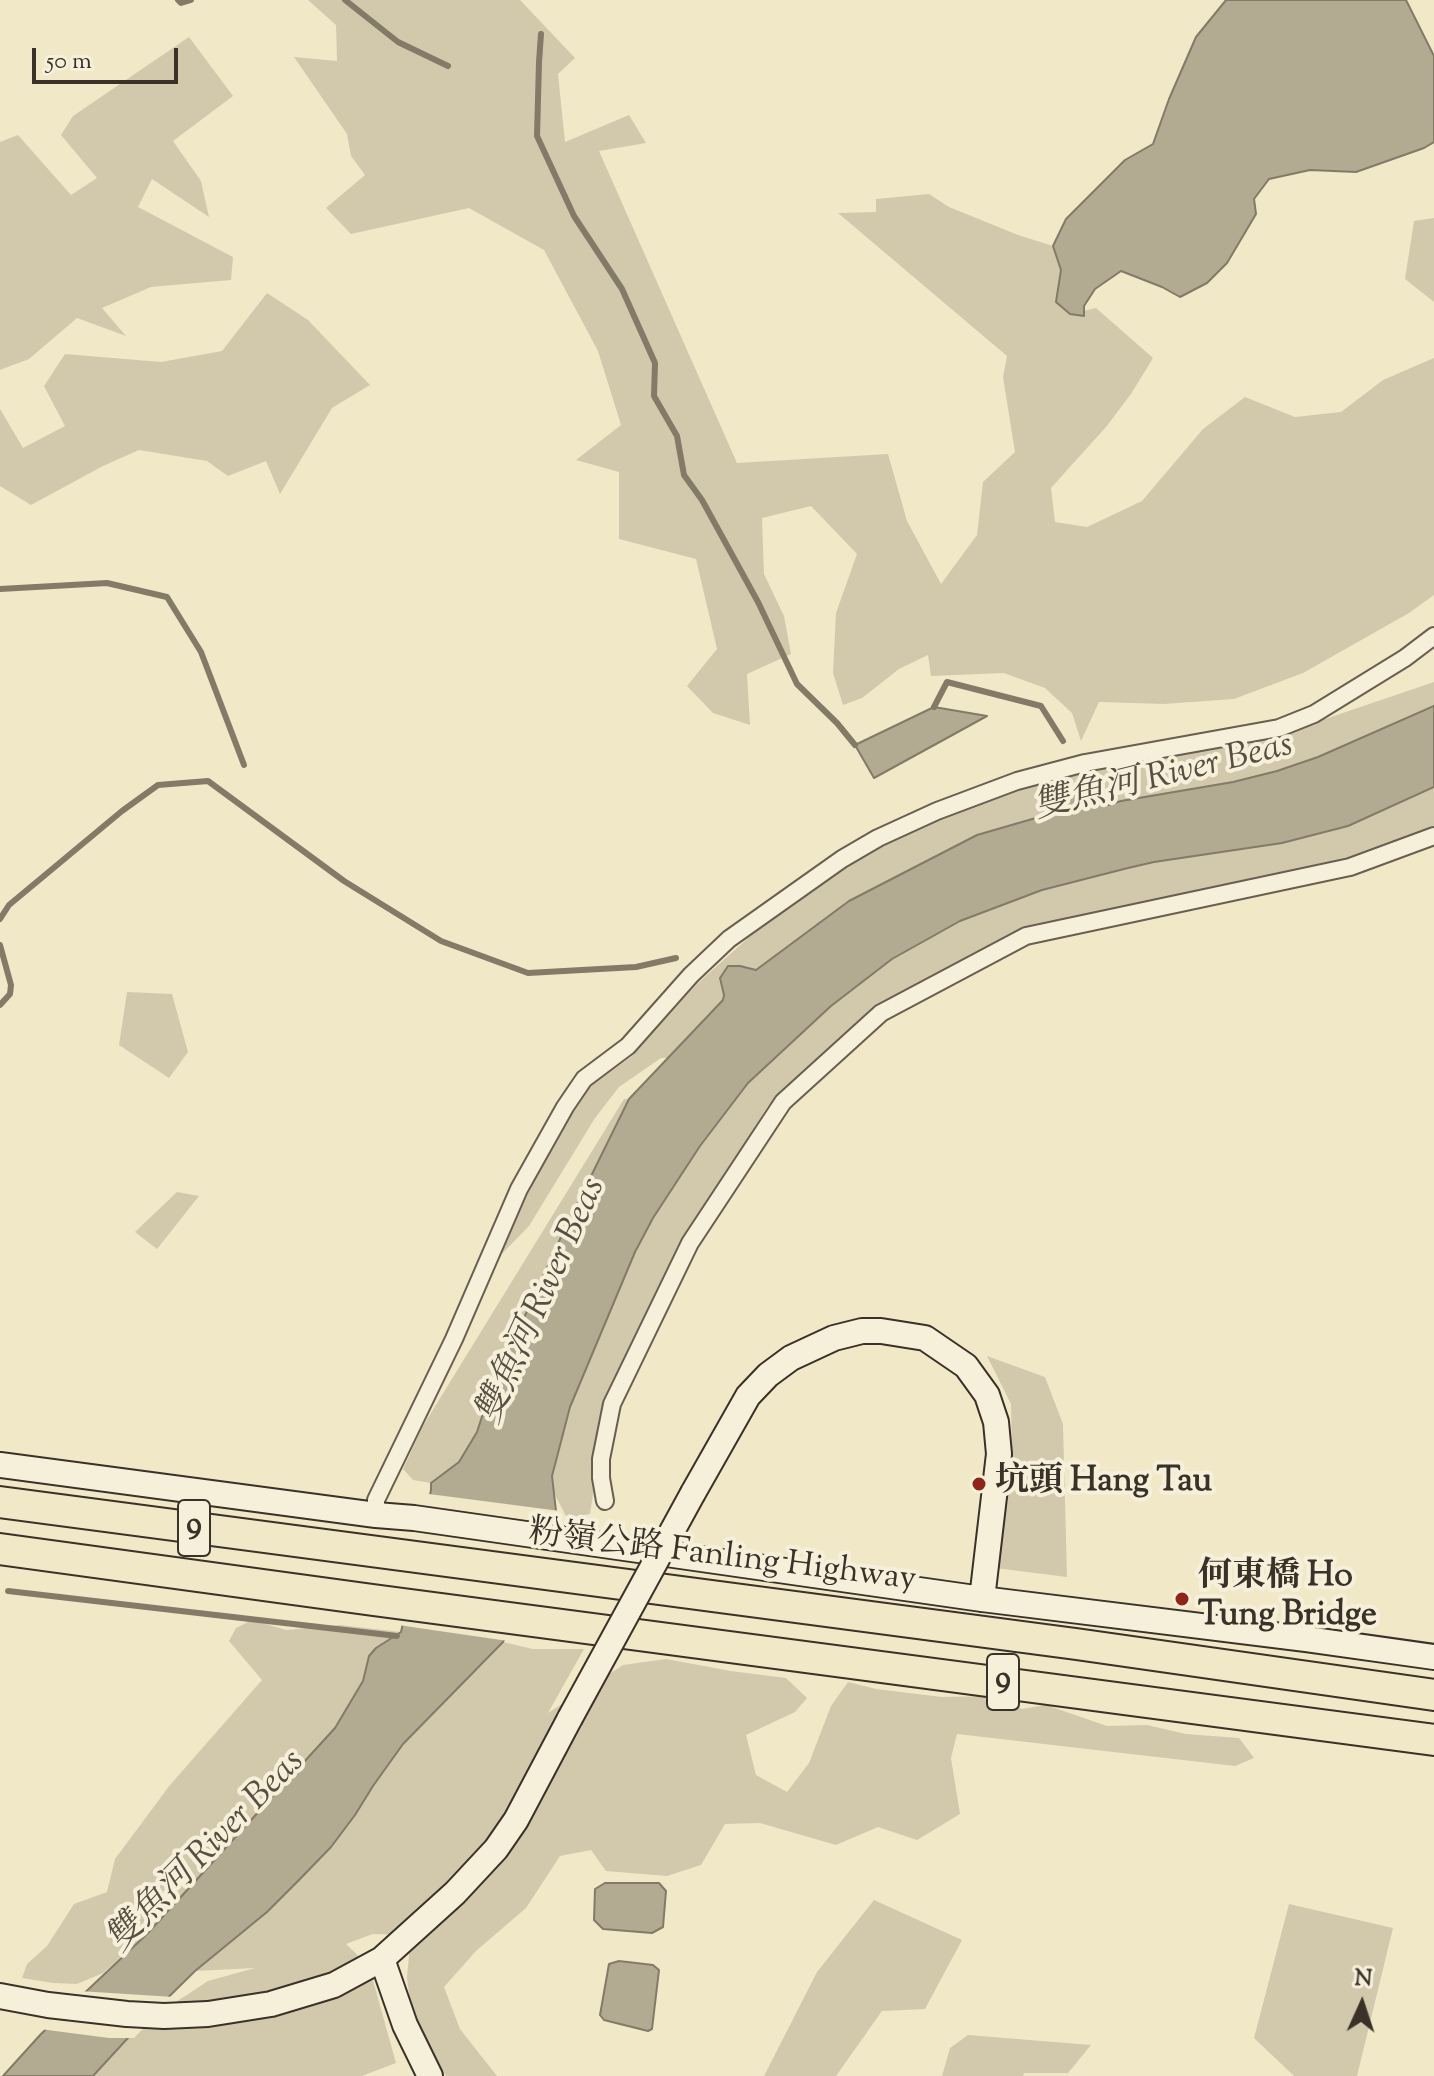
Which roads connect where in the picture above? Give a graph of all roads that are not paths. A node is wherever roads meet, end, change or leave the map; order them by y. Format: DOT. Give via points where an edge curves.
graph roads {
  1 [pos="1434,636"];
  2 [pos="1434,836"];
  3 [pos="0,1465"];
  4 [pos="605,1501"];
  5 [pos="0,1502"];
  6 [pos="376,1515"];
  7 [pos="0,1549"];
  8 [pos="982,1599"];
  9 [pos="1434,1657"];
  10 [pos="1434,1695"];
  11 [pos="1434,1740"];
  12 [pos="382,1959"];
  13 [pos="0,1996"];
  14 [pos="425,2074"];
  1 -- 6 [label="street" via="1314,714 1279,728 1085,763 937,811 842,859 729,939 628,1046 584,1079 565,1107 519,1189 376,1500"];
  2 -- 4 [label="street" via="1350,867 1026,936 881,1013 783,1102 690,1243 612,1404 601,1459"];
  3 -- 6 [label="street"];
  5 -- 10 [label="highway, 粉嶺公路 Fanling Highway / 9"];
  6 -- 8 [label="street"];
  7 -- 11 [label="highway, 9"];
  8 -- 9 [label="street"];
  8 -- 12 [label="street, bridge" via="999,1454 987,1395 966,1366 925,1338 891,1332 862,1331 834,1338 791,1358 748,1396 516,1820 455,1893"];
  12 -- 13 [label="street" via="334,1985 271,2004 208,2014 127,2014"];
  12 -- 14 [label="street"];
}
